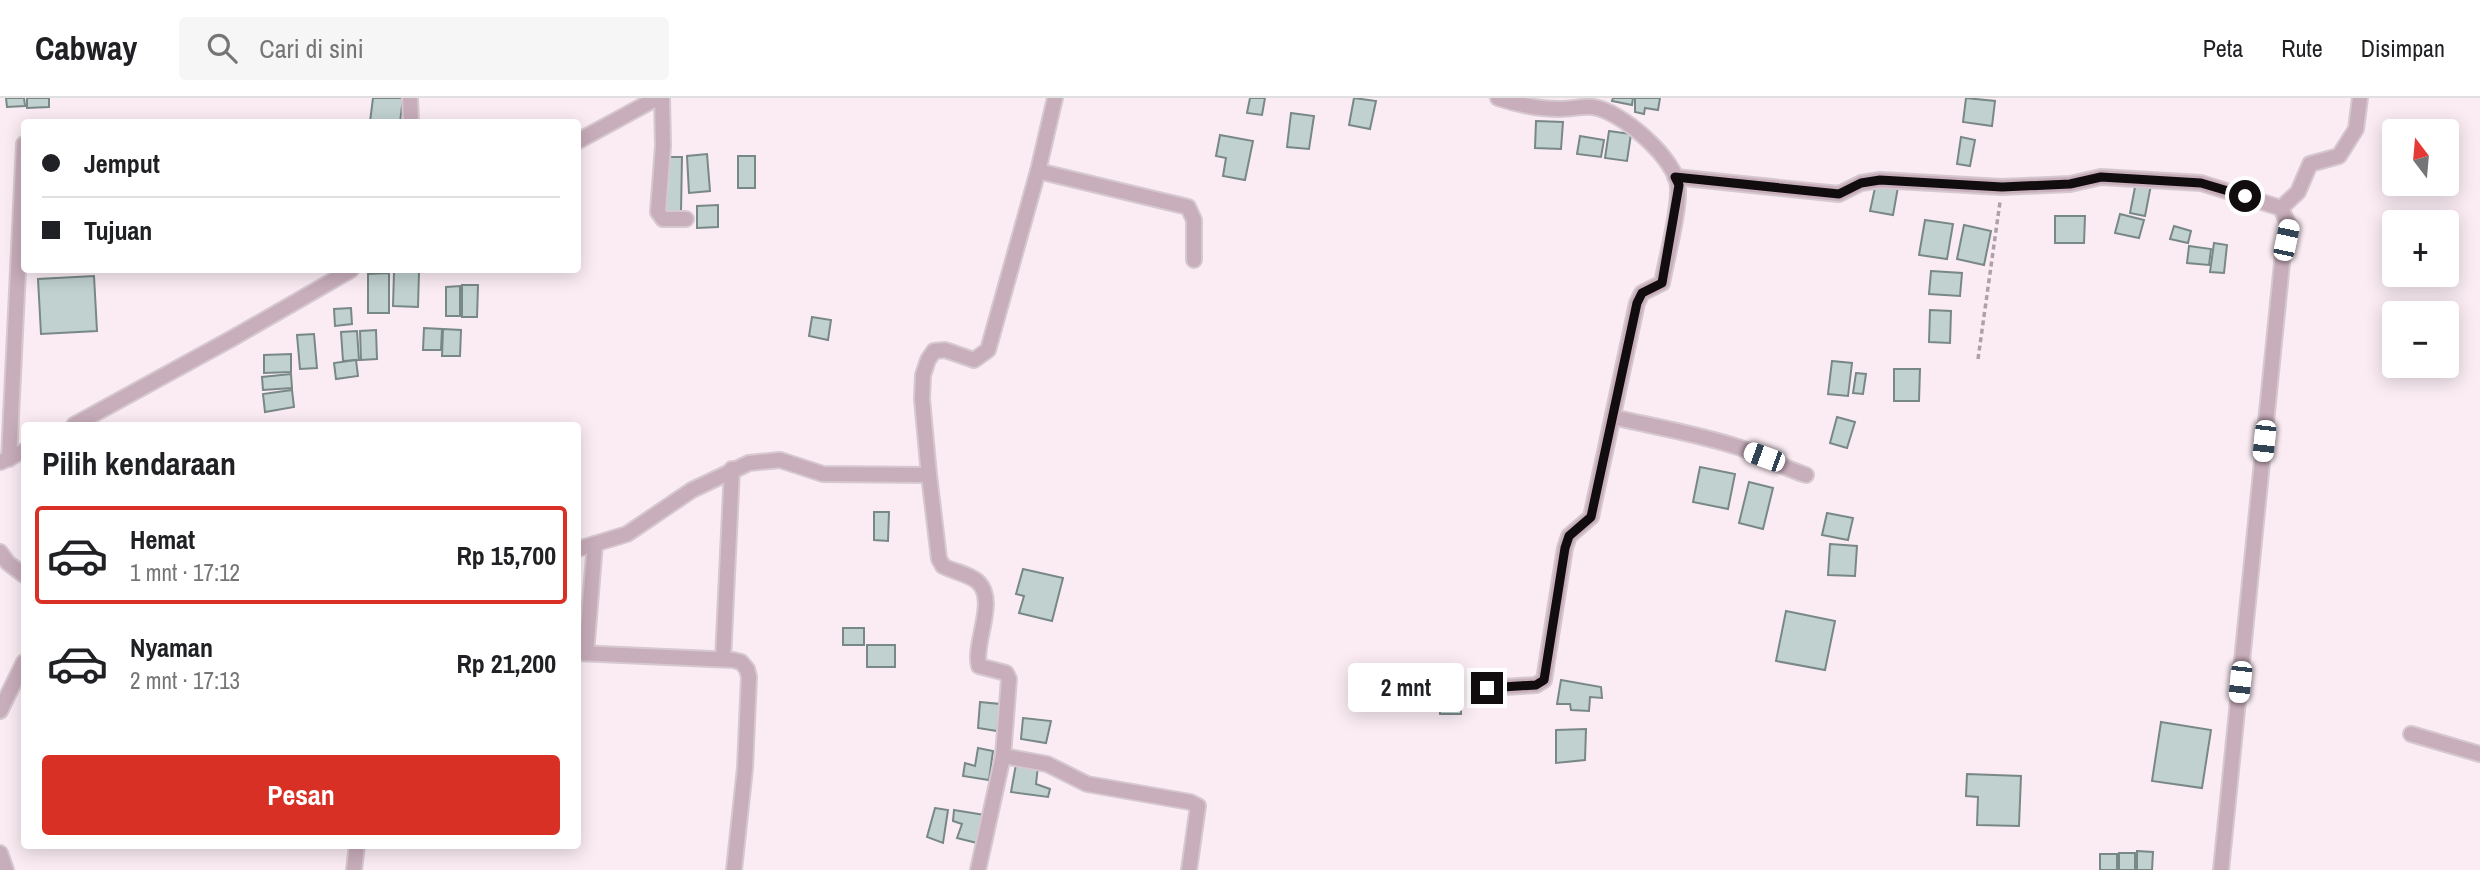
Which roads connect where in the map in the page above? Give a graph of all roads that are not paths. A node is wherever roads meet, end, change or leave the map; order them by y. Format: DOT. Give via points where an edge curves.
graph roads {
  1 [pos="410,98"];
  2 [pos="657,98"];
  3 [pos="662,98"];
  4 [pos="1055,98"];
  5 [pos="1498,98"];
  6 [pos="2360,98"];
  7 [pos="411,119"];
  8 [pos="581,139"];
  9 [pos="1038,171"];
  10 [pos="1675,177"];
  11 [pos="21,192"];
  12 [pos="2281,208"];
  13 [pos="686,219"];
  14 [pos="1194,260"];
  15 [pos="346,273"];
  16 [pos="1612,417"];
  17 [pos="80,422"];
  18 [pos="21,452"];
  19 [pos="4,461"];
  20 [pos="732,469"];
  21 [pos="929,475"];
  22 [pos="1806,475"];
  23 [pos="594,544"];
  24 [pos="581,548"];
  25 [pos="0,552"];
  26 [pos="21,573"];
  27 [pos="582,653"];
  28 [pos="723,659"];
  29 [pos="21,668"];
  30 [pos="1487,688"];
  31 [pos="0,711"];
  32 [pos="2411,734"];
  33 [pos="2480,754"];
  34 [pos="1003,756"];
  35 [pos="357,849"];
  36 [pos="0,853"];
  37 [pos="6,870"];
  38 [pos="354,870"];
  39 [pos="734,870"];
  40 [pos="978,870"];
  41 [pos="1189,870"];
  42 [pos="2221,870"];
  1 -- 7 [label="street"];
  2 -- 8 [label="street"];
  3 -- 13 [label="street" via="658,212 663,219"];
  4 -- 9 [label="street"];
  5 -- 10 [label="street" via="1524,106 1594,107 1617,115 1642,134"];
  6 -- 12 [label="street" via="2356,129 2339,156 2309,164 2298,192"];
  9 -- 14 [label="street" via="1188,206 1194,220"];
  9 -- 21 [label="street" via="988,350 974,360 946,350 934,351 928,360 922,399"];
  10 -- 12 [label="street" via="1839,194 1880,180 2002,187 2070,184 2101,177 2201,183"];
  10 -- 16 [label="street" via="1679,185 1662,283 1642,293 1637,303"];
  11 -- 19 [label="street"];
  12 -- 42 [label="street" via="2289,226"];
  15 -- 17 [label="street"];
  16 -- 22 [label="street" via="1739,447"];
  16 -- 30 [label="street" via="1591,517 1569,536 1565,548 1544,680 1536,685"];
  18 -- 19 [label="street"];
  20 -- 21 [label="street" via="780,460 823,474"];
  20 -- 23 [label="street" via="666,505 627,534"];
  20 -- 28 [label="street"];
  21 -- 34 [label="street" via="939,559 943,566 978,582 985,595 979,666 1009,676"];
  23 -- 24 [label="street"];
  23 -- 27 [label="street"];
  25 -- 26 [label="street"];
  27 -- 28 [label="street"];
  28 -- 39 [label="street" via="741,662 749,677"];
  29 -- 31 [label="street"];
  32 -- 33 [label="street"];
  34 -- 40 [label="street"];
  34 -- 41 [label="street" via="1047,764 1087,784 1198,806"];
  35 -- 38 [label="street"];
  36 -- 37 [label="street"];
}
